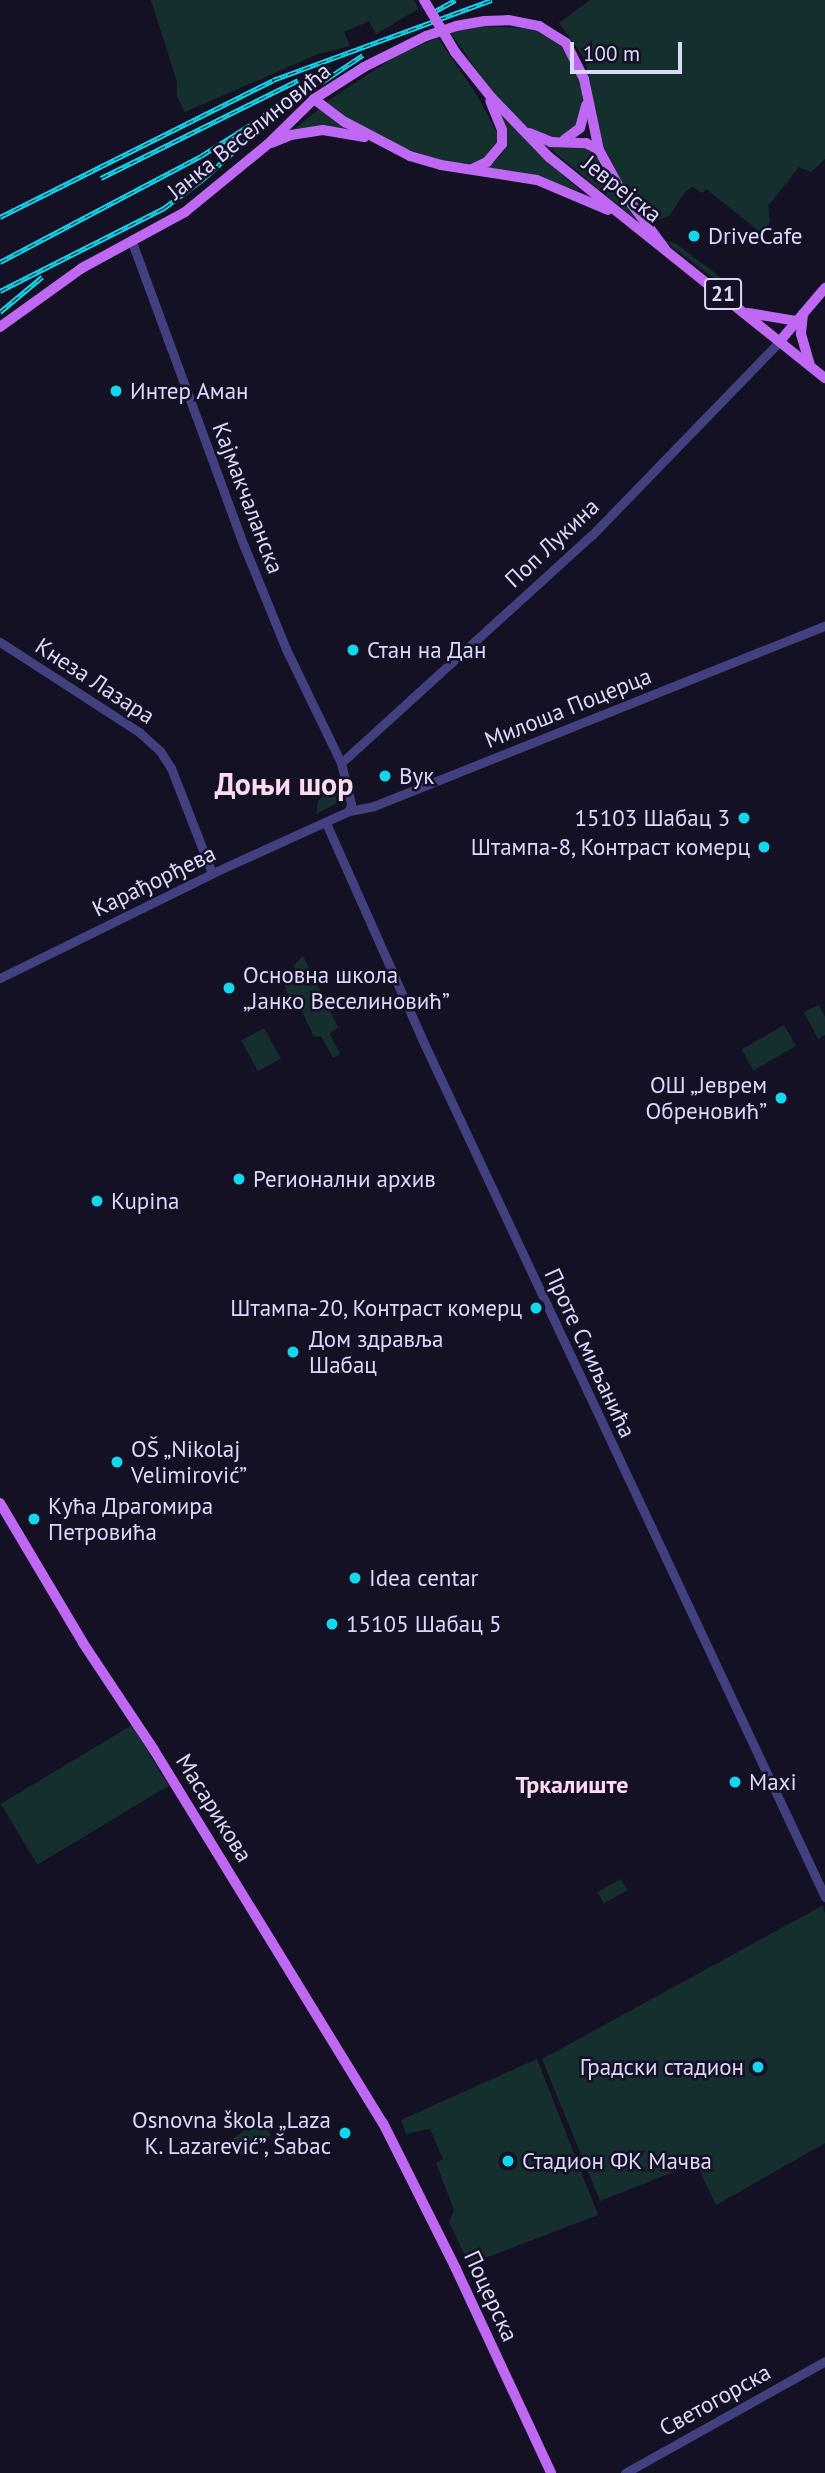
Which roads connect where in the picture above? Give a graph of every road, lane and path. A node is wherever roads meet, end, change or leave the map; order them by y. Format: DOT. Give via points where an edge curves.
graph roads {
  1 [pos="424,0"];
  2 [pos="484,89"];
  3 [pos="587,96"];
  4 [pos="314,99"];
  5 [pos="519,128"];
  6 [pos="376,140"];
  7 [pos="562,141"];
  8 [pos="268,144"];
  9 [pos="599,150"];
  10 [pos="469,170"];
  11 [pos="613,210"];
  12 [pos="132,242"];
  13 [pos="665,249"];
  14 [pos="825,288"];
  15 [pos="745,312"];
  16 [pos="800,317"];
  17 [pos="0,327"];
  18 [pos="780,341"];
  19 [pos="810,366"];
  20 [pos="825,378"];
  21 [pos="825,626"];
  22 [pos="0,642"];
  23 [pos="341,763"];
  24 [pos="349,811"];
  25 [pos="326,823"];
  26 [pos="212,873"];
  27 [pos="0,978"];
  28 [pos="0,1503"];
  29 [pos="825,1897"];
  30 [pos="391,2138"];
  31 [pos="825,2361"];
  32 [pos="551,2473"];
  33 [pos="625,2473"];
  1 -- 2 [label="main road, Јеврејска / 21, bridge"];
  2 -- 5 [label="main road, Јеврејска / 21"];
  2 -- 10 [label="main road" via="502,130 502,144 487,162"];
  3 -- 4 [label="main road, Јанка Веселиновића" via="576,58 566,43 539,26 509,20 456,26 426,36"];
  3 -- 7 [label="main road" via="580,128"];
  3 -- 9 [label="main road, Јанка Веселиновића"];
  4 -- 6 [label="main road"];
  4 -- 8 [label="main road, Јанка Веселиновића"];
  5 -- 7 [label="main road" via="551,142"];
  5 -- 11 [label="main road, Јеврејска / 21"];
  6 -- 8 [label="main road" via="323,130"];
  6 -- 10 [label="main road" via="410,156"];
  7 -- 9 [label="main road" via="586,143"];
  8 -- 12 [label="main road, Јанка Веселиновића" via="185,212"];
  9 -- 13 [label="main road, Јанка Веселиновића" via="619,187"];
  10 -- 11 [label="main road" via="537,180"];
  11 -- 13 [label="main road, Јеврејска / 21"];
  12 -- 17 [label="main road, Јанка Веселиновића" via="82,268"];
  12 -- 23 [label="street, Кајмакчаланска" via="248,555 286,649"];
  13 -- 15 [label="main road, Јеврејска / 21"];
  14 -- 16 [label="main road"];
  15 -- 16 [label="main road"];
  15 -- 18 [label="main road, Јеврејска / 21"];
  16 -- 18 [label="main road"];
  16 -- 19 [label="main road"];
  18 -- 19 [label="main road, Јеврејска"];
  18 -- 23 [label="street, Поп Лукина" via="592,535"];
  19 -- 20 [label="main road, Јеврејска"];
  21 -- 24 [label="street, Милоша Поцерца" via="374,806"];
  22 -- 26 [label="street, Кнеза Лазара" via="139,732 160,751 172,768"];
  23 -- 24 [label="street, Кајмакчаланска"];
  24 -- 25 [label="street, Милоша Поцерца"];
  25 -- 26 [label="street, Карађорђева"];
  25 -- 29 [label="street, Проте Смиљанића" via="422,1039"];
  26 -- 27 [label="street, Карађорђева"];
  28 -- 30 [label="main road, Масарикова"];
  30 -- 32 [label="main road, Поцерска"];
  31 -- 33 [label="street, Светогорска"];
}
